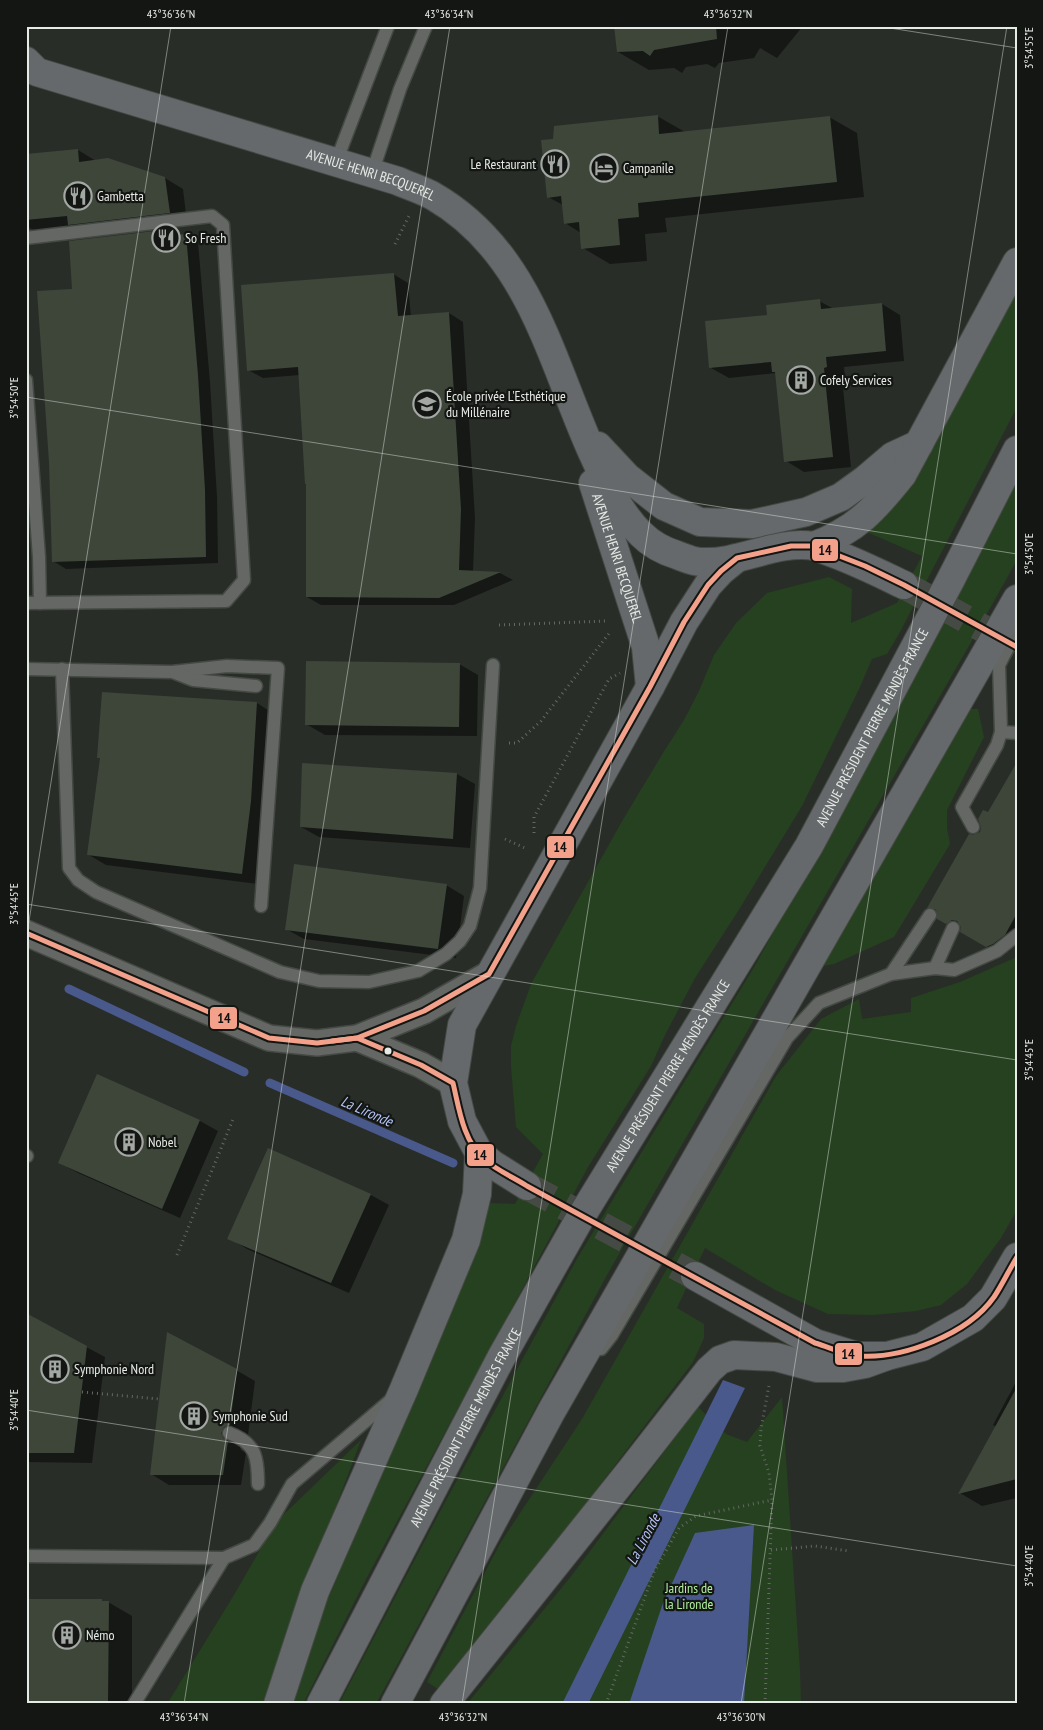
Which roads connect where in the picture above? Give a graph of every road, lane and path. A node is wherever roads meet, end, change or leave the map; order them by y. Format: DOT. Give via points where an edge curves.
graph roads {
  1 [pos="388,26"];
  2 [pos="426,26"];
  3 [pos="30,70"];
  4 [pos="336,162"];
  5 [pos="372,174"];
  6 [pos="26,238"];
  7 [pos="1017,262"];
  8 [pos="26,380"];
  9 [pos="582,430"];
  10 [pos="918,444"];
  11 [pos="1017,450"];
  12 [pos="814,546"];
  13 [pos="737,558"];
  14 [pos="904,585"];
  15 [pos="1015,601"];
  16 [pos="26,603"];
  17 [pos="40,603"];
  18 [pos="616,621"];
  19 [pos="499,625"];
  20 [pos="618,626"];
  21 [pos="493,664"];
  22 [pos="26,669"];
  23 [pos="62,669"];
  24 [pos="625,670"];
  25 [pos="172,672"];
  26 [pos="256,686"];
  27 [pos="650,687"];
  28 [pos="1001,732"];
  29 [pos="1017,733"];
  30 [pos="489,742"];
  31 [pos="973,827"];
  32 [pos="483,829"];
  33 [pos="534,835"];
  34 [pos="534,852"];
  35 [pos="261,906"];
  36 [pos="930,915"];
  37 [pos="953,928"];
  38 [pos="26,933"];
  39 [pos="1017,935"];
  40 [pos="935,968"];
  41 [pos="489,974"];
  42 [pos="891,974"];
  43 [pos="357,1038"];
  44 [pos="453,1083"];
  45 [pos="234,1117"];
  46 [pos="479,1153"];
  47 [pos="527,1186"];
  48 [pos="177,1255"];
  49 [pos="1017,1258"];
  50 [pos="695,1276"];
  51 [pos="887,1356"];
  52 [pos="770,1382"];
  53 [pos="404,1389"];
  54 [pos="82,1392"];
  55 [pos="159,1399"];
  56 [pos="551,1412"];
  57 [pos="229,1433"];
  58 [pos="258,1484"];
  59 [pos="772,1500"];
  60 [pos="771,1550"];
  61 [pos="849,1551"];
  62 [pos="26,1556"];
  63 [pos="224,1558"];
  64 [pos="134,1704"];
  65 [pos="278,1704"];
  66 [pos="321,1704"];
  67 [pos="395,1704"];
  68 [pos="444,1704"];
  69 [pos="606,1704"];
  70 [pos="765,1704"];
  1 -- 4 [label="lane"];
  2 -- 5 [label="lane"];
  3 -- 4 [label="main road, AVENUE HENRI BECQUEREL"];
  4 -- 5 [label="main road, AVENUE HENRI BECQUEREL"];
  5 -- 9 [label="main road, AVENUE HENRI BECQUEREL" via="432,195 484,235 507,263 540,321"];
  6 -- 17 [label="lane" via="212,216 223,224 244,580 226,601"];
  7 -- 10 [label="main road"];
  8 -- 17 [label="lane"];
  9 -- 10 [label="main road" via="627,477 664,506 700,522 752,524 806,512 840,497 893,456"];
  9 -- 13 [label="main road, AVENUE HENRI BECQUEREL" via="616,503 641,534 664,551 687,559 710,562"];
  9 -- 27 [label="main road, AVENUE HENRI BECQUEREL" via="594,493 646,647"];
  10 -- 12 [label="main road" via="902,475 879,504 838,536"];
  11 -- 66 [label="main road, AVENUE PRÉSIDENT PIERRE MENDÈS FRANCE" via="809,846 579,1220 501,1358"];
  12 -- 13 [label="main road, AVENUE HENRI BECQUEREL" via="791,546"];
  12 -- 14 [label="main road"];
  13 -- 27 [label="main road" via="708,584"];
  15 -- 28 [label="lane" via="1016,632 999,665"];
  15 -- 56 [label="main road"];
  16 -- 17 [label="lane"];
  18 -- 19 [label="path"];
  20 -- 30 [label="path" via="541,721 517,743"];
  21 -- 30 [label="lane"];
  22 -- 23 [label="lane"];
  23 -- 25 [label="lane"];
  23 -- 32 [label="lane" via="69,868 78,880 96,892 280,972 319,981 369,982 418,971 446,954 470,926 480,888"];
  24 -- 33 [label="path" via="609,678 534,817"];
  25 -- 26 [label="lane" via="193,680"];
  25 -- 35 [label="lane" via="226,666 278,668"];
  27 -- 41 [label="main road"];
  28 -- 29 [label="lane"];
  28 -- 31 [label="lane" via="962,807"];
  30 -- 32 [label="lane"];
  32 -- 34 [label="path"];
  36 -- 42 [label="lane"];
  37 -- 40 [label="lane"];
  38 -- 43 [label="street" via="270,1038 317,1043"];
  39 -- 40 [label="lane" via="997,951 954,970"];
  40 -- 42 [label="lane"];
  41 -- 43 [label="street" via="424,1011"];
  41 -- 44 [label="main road" via="462,1025"];
  42 -- 56 [label="lane" via="819,1002 788,1038 612,1335"];
  43 -- 44 [label="street" via="421,1065"];
  44 -- 46 [label="main road" via="462,1121"];
  45 -- 48 [label="path"];
  46 -- 47 [label="main road"];
  46 -- 53 [label="main road" via="477,1194 466,1240"];
  49 -- 51 [label="main road" via="993,1298 973,1318 922,1347"];
  50 -- 51 [label="main road" via="815,1343 858,1356"];
  51 -- 68 [label="main road" via="843,1368 817,1368 776,1357 734,1355 720,1360"];
  52 -- 59 [label="path" via="760,1446 769,1473"];
  53 -- 63 [label="lane" via="292,1484 254,1546"];
  53 -- 65 [label="main road" via="315,1591"];
  54 -- 55 [label="path"];
  56 -- 67 [label="main road"];
  57 -- 58 [label="lane" via="243,1438 255,1452"];
  59 -- 60 [label="path"];
  59 -- 69 [label="path" via="696,1516 679,1528 654,1572"];
  60 -- 61 [label="path" via="815,1546"];
  60 -- 70 [label="path"];
  62 -- 63 [label="lane"];
  63 -- 64 [label="lane"];
}
